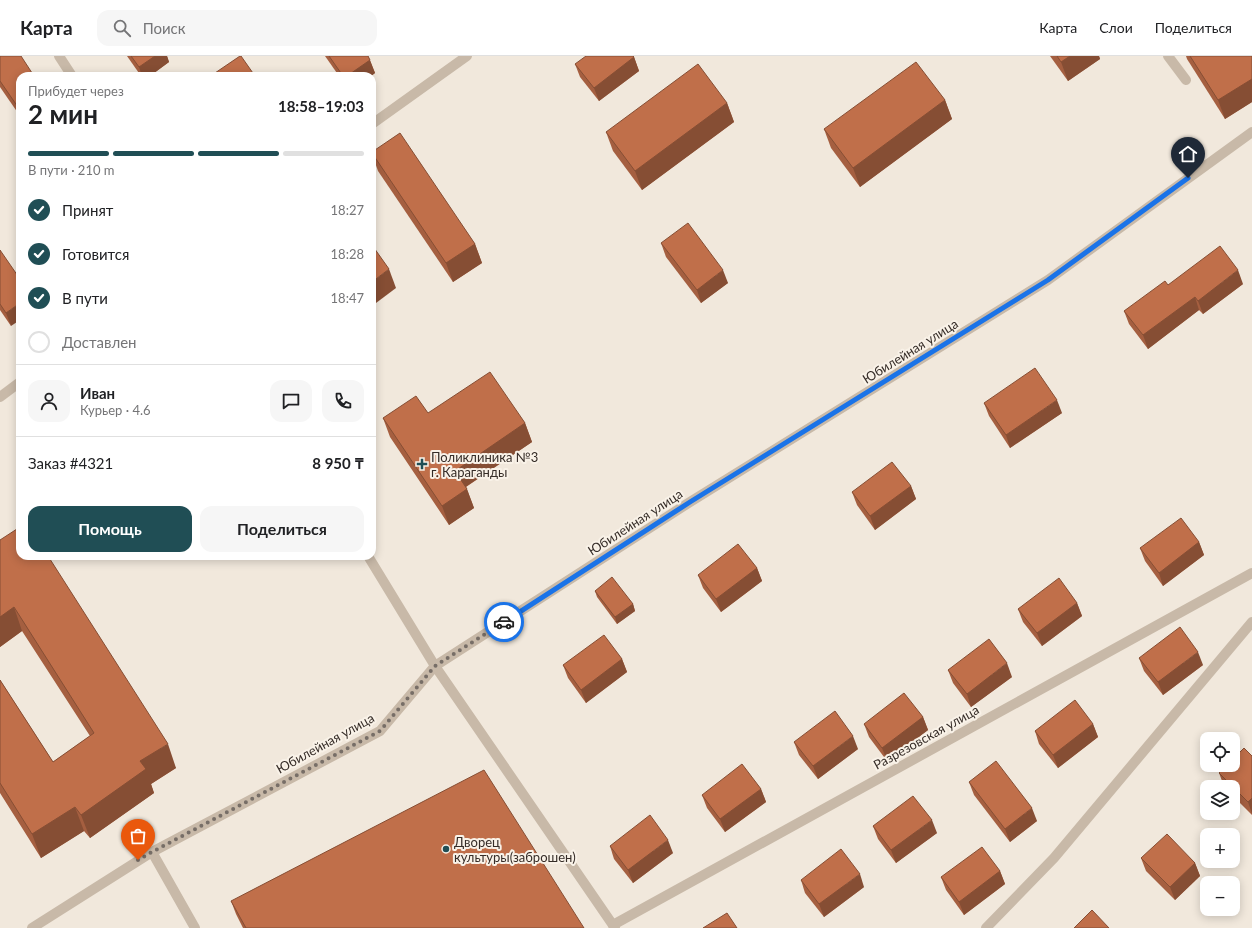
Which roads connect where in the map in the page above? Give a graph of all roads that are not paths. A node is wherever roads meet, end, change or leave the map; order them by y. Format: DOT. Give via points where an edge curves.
graph roads {
  1 [pos="59,56"];
  2 [pos="467,56"];
  3 [pos="1168,56"];
  4 [pos="69,72"];
  5 [pos="1186,80"];
  6 [pos="376,121"];
  7 [pos="1252,132"];
  8 [pos="16,385"];
  9 [pos="0,397"];
  10 [pos="370,560"];
  11 [pos="1252,573"];
  12 [pos="1252,622"];
  13 [pos="435,666"];
  14 [pos="152,852"];
  15 [pos="614,927"];
  16 [pos="32,928"];
  17 [pos="195,928"];
  18 [pos="986,928"];
  1 -- 4 [label="street"];
  2 -- 6 [label="street"];
  3 -- 5 [label="street"];
  7 -- 13 [label="street, Юбилейная улица" via="1048,280 690,502"];
  8 -- 9 [label="street"];
  10 -- 13 [label="street"];
  11 -- 15 [label="street, Разрезовская улица"];
  12 -- 18 [label="street" via="1054,858"];
  13 -- 14 [label="street, Юбилейная улица" via="380,731"];
  13 -- 15 [label="street"];
  14 -- 16 [label="street, Юбилейная улица"];
  14 -- 17 [label="street"];
}
